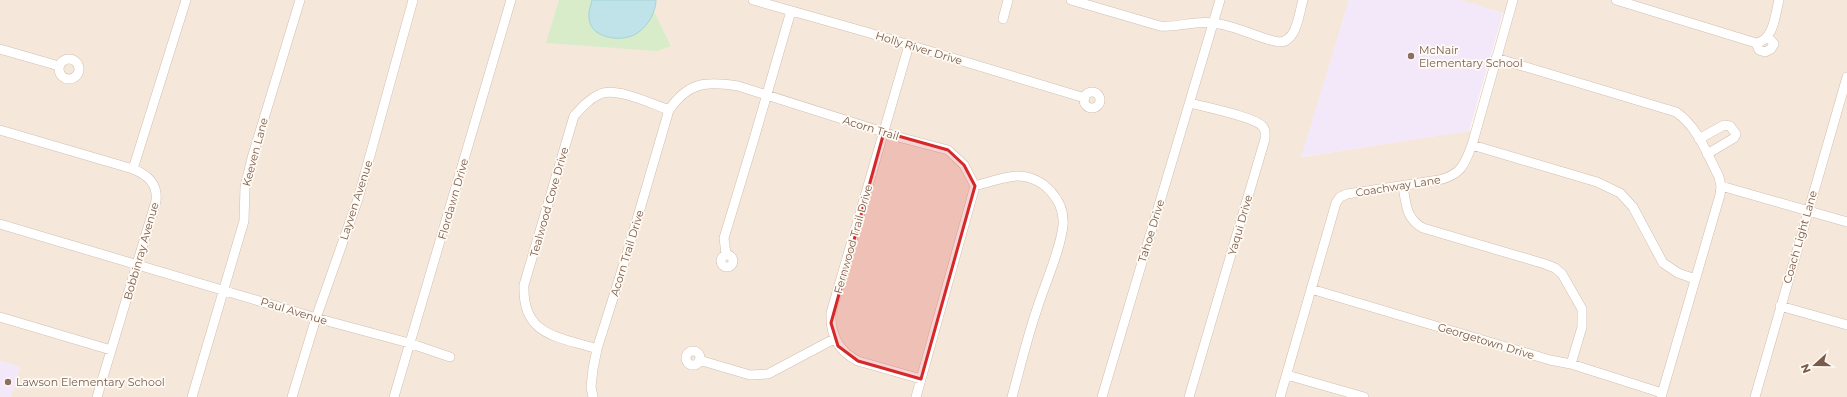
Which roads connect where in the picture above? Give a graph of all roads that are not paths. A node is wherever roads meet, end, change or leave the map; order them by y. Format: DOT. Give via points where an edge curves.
graph roads {
  1 [pos="186,0"];
  2 [pos="300,0"];
  3 [pos="413,0"];
  4 [pos="512,0"];
  5 [pos="752,0"];
  6 [pos="1008,0"];
  7 [pos="1071,0"];
  8 [pos="1220,0"];
  9 [pos="1303,0"];
  10 [pos="1513,0"];
  11 [pos="1616,0"];
  12 [pos="1779,0"];
  13 [pos="790,11"];
  14 [pos="1003,19"];
  15 [pos="1214,22"];
  16 [pos="1287,41"];
  17 [pos="909,45"];
  18 [pos="0,49"];
  19 [pos="1292,49"];
  20 [pos="1496,58"];
  21 [pos="59,66"];
  22 [pos="1847,77"];
  23 [pos="765,96"];
  24 [pos="1085,98"];
  25 [pos="1190,103"];
  26 [pos="668,110"];
  27 [pos="0,130"];
  28 [pos="884,132"];
  29 [pos="1700,139"];
  30 [pos="1472,145"];
  31 [pos="1707,154"];
  32 [pos="133,169"];
  33 [pos="976,186"];
  34 [pos="1403,186"];
  35 [pos="1721,186"];
  36 [pos="1808,211"];
  37 [pos="1847,222"];
  38 [pos="0,224"];
  39 [pos="726,254"];
  40 [pos="137,264"];
  41 [pos="1695,279"];
  42 [pos="1311,289"];
  43 [pos="224,290"];
  44 [pos="1780,306"];
  45 [pos="0,317"];
  46 [pos="316,318"];
  47 [pos="1847,325"];
  48 [pos="834,340"];
  49 [pos="409,343"];
  50 [pos="597,349"];
  51 [pos="111,350"];
  52 [pos="450,357"];
  53 [pos="699,360"];
  54 [pos="1571,364"];
  55 [pos="1287,375"];
  56 [pos="921,379"];
  57 [pos="1661,395"];
  58 [pos="97,397"];
  59 [pos="192,397"];
  60 [pos="292,397"];
  61 [pos="394,397"];
  62 [pos="593,397"];
  63 [pos="916,397"];
  64 [pos="1012,397"];
  65 [pos="1102,397"];
  66 [pos="1189,397"];
  67 [pos="1280,397"];
  68 [pos="1364,397"];
  69 [pos="1755,397"];
  1 -- 32 [label="street"];
  2 -- 43 [label="street, Keeven Lane" via="245,187 244,221"];
  3 -- 46 [label="street, Layven Avenue" via="358,199"];
  4 -- 49 [label="street, Flordawn Drive"];
  5 -- 13 [label="street, Holly River Drive"];
  6 -- 14 [label="street"];
  7 -- 15 [label="street" via="1160,26"];
  8 -- 15 [label="street, Tahoe Drive"];
  9 -- 16 [label="street" via="1292,35"];
  10 -- 20 [label="street, Coachway Lane"];
  11 -- 12 [label="street" via="1762,40"];
  13 -- 17 [label="street, Holly River Drive"];
  13 -- 23 [label="street"];
  15 -- 16 [label="street" via="1277,42"];
  15 -- 25 [label="street, Tahoe Drive"];
  16 -- 19 [label="street"];
  17 -- 24 [label="street, Holly River Drive"];
  17 -- 28 [label="street, Fernwood Trail Drive"];
  18 -- 21 [label="street"];
  20 -- 29 [label="street" via="1676,112 1685,118"];
  20 -- 30 [label="street, Coachway Lane"];
  22 -- 36 [label="street, Coach Light Lane"];
  23 -- 26 [label="street, Acorn Trail" via="738,86 716,82 701,84 687,89"];
  23 -- 28 [label="street, Acorn Trail"];
  23 -- 39 [label="street" via="724,238"];
  25 -- 65 [label="street, Tahoe Drive"];
  25 -- 66 [label="street, Yaqui Drive" via="1248,119 1263,126 1265,138"];
  26 -- 50 [label="street, Acorn Trail Drive"];
  26 -- 50 [label="street, Tealwood Cove Drive" via="620,93 601,93 587,102 574,116 524,285 524,300 528,315 536,326 548,333"];
  27 -- 32 [label="street, Bobbinray Avenue"];
  28 -- 33 [label="street, Acorn Trail" via="948,150 964,165"];
  28 -- 48 [label="street, Fernwood Trail Drive" via="831,313"];
  29 -- 31 [label="street"];
  29 -- 31 [label="street" via="1724,125 1730,126 1736,134 1734,138"];
  30 -- 34 [label="street, Coachway Lane" via="1465,164 1453,176"];
  30 -- 41 [label="street" via="1576,175 1620,192 1633,207 1663,263 1678,273"];
  31 -- 35 [label="street"];
  32 -- 40 [label="street, Bobbinray Avenue" via="150,178 157,194"];
  33 -- 56 [label="street"];
  33 -- 64 [label="street" via="1017,176 1037,180 1059,201 1063,217 1062,235"];
  34 -- 42 [label="street, Coachway Lane" via="1366,190 1340,197 1329,225"];
  34 -- 54 [label="street" via="1407,212 1416,224 1423,228 1545,264 1562,274 1582,309 1583,317"];
  35 -- 36 [label="street"];
  35 -- 41 [label="street"];
  36 -- 37 [label="street"];
  36 -- 44 [label="street, Coach Light Lane"];
  38 -- 40 [label="street, Paul Avenue"];
  40 -- 43 [label="street, Paul Avenue"];
  40 -- 51 [label="street, Bobbinray Avenue"];
  41 -- 57 [label="street"];
  42 -- 54 [label="street, Georgetown Drive"];
  42 -- 55 [label="street, Coachway Lane"];
  43 -- 46 [label="street, Paul Avenue"];
  43 -- 59 [label="street, Keeven Lane"];
  44 -- 47 [label="street"];
  44 -- 69 [label="street, Coach Light Lane"];
  45 -- 51 [label="street"];
  46 -- 49 [label="street, Paul Avenue"];
  46 -- 60 [label="street, Layven Avenue"];
  48 -- 53 [label="street" via="768,374 750,375"];
  48 -- 56 [label="street" via="850,357 858,361"];
  49 -- 52 [label="street, Paul Avenue"];
  49 -- 61 [label="street, Flordawn Drive"];
  50 -- 62 [label="street, Acorn Trail Drive" via="592,375"];
  51 -- 58 [label="street, Bobbinray Avenue"];
  54 -- 57 [label="street, Georgetown Drive"];
  55 -- 67 [label="street, Coachway Lane"];
  55 -- 68 [label="street"];
  56 -- 63 [label="street"];
}
